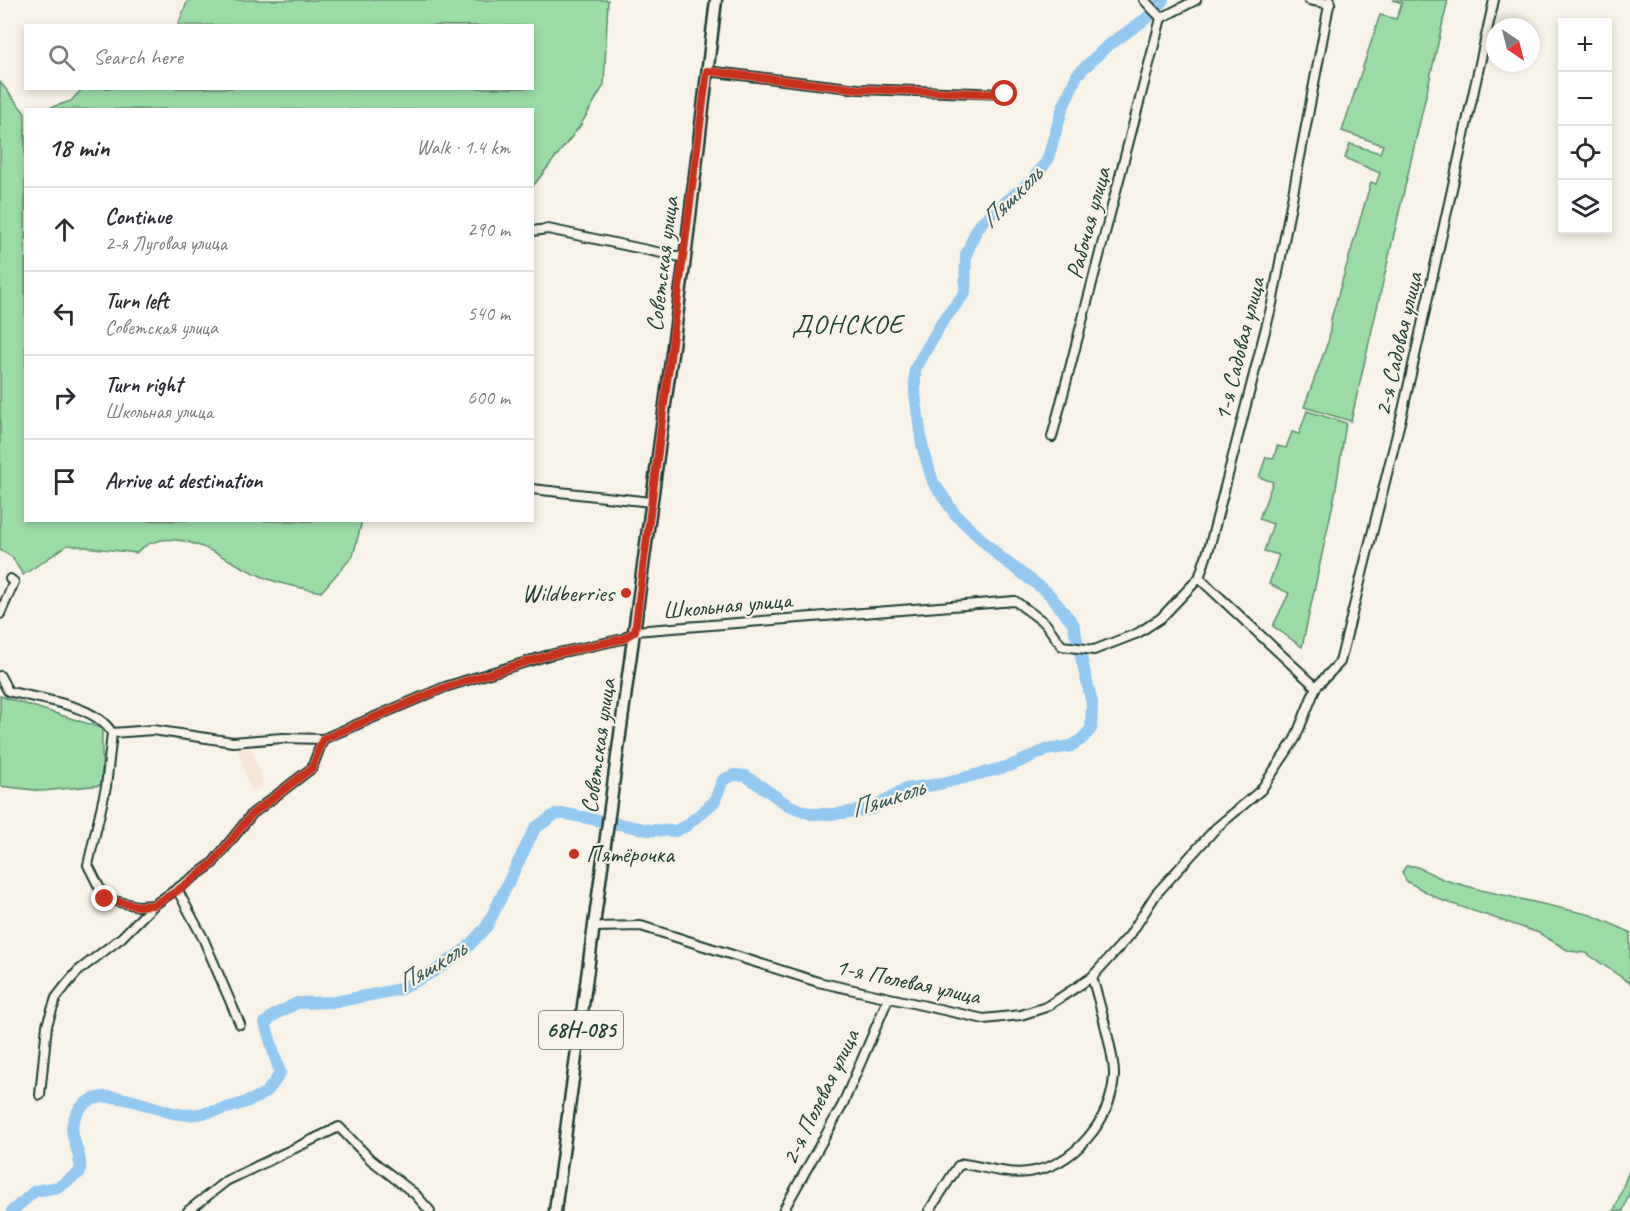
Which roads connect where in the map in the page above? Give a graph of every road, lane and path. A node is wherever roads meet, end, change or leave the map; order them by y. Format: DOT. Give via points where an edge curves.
graph roads {
  1 [pos="716,0"];
  2 [pos="1144,0"];
  3 [pos="1196,0"];
  4 [pos="1309,0"];
  5 [pos="1494,0"];
  6 [pos="1330,2"];
  7 [pos="1161,18"];
  8 [pos="707,71"];
  9 [pos="1005,94"];
  10 [pos="534,231"];
  11 [pos="684,258"];
  12 [pos="1052,437"];
  13 [pos="534,489"];
  14 [pos="651,502"];
  15 [pos="1199,578"];
  16 [pos="10,579"];
  17 [pos="0,614"];
  18 [pos="635,631"];
  19 [pos="1062,646"];
  20 [pos="0,676"];
  21 [pos="1316,687"];
  22 [pos="112,733"];
  23 [pos="323,739"];
  24 [pos="177,891"];
  25 [pos="154,905"];
  26 [pos="595,927"];
  27 [pos="1092,977"];
  28 [pos="888,999"];
  29 [pos="240,1024"];
  30 [pos="40,1095"];
  31 [pos="188,1211"];
  32 [pos="430,1211"];
  33 [pos="555,1211"];
  34 [pos="783,1211"];
  35 [pos="929,1211"];
  1 -- 8 [label="main road, Советская улица / 68Н-085"];
  2 -- 7 [label="street"];
  3 -- 7 [label="street"];
  4 -- 6 [label="street"];
  5 -- 21 [label="street, 2-я Садовая улица" via="1403,410 1340,662"];
  6 -- 15 [label="street, 1-я Садовая улица" via="1272,304"];
  7 -- 12 [label="street, Рабочая улица"];
  8 -- 9 [label="street" via="858,89"];
  8 -- 11 [label="main road, Советская улица / 68Н-085"];
  10 -- 11 [label="street" via="548,229"];
  11 -- 14 [label="main road, Советская улица / 68Н-085"];
  13 -- 14 [label="street"];
  14 -- 18 [label="main road, Советская улица / 68Н-085"];
  15 -- 19 [label="street, 1-я Садовая улица" via="1161,618 1138,633 1094,650"];
  15 -- 21 [label="street"];
  16 -- 17 [label="street" via="15,582"];
  18 -- 19 [label="street, Школьная улица" via="1015,601 1045,623"];
  18 -- 23 [label="street, Школьная улица" via="623,639 549,655 446,687"];
  18 -- 26 [label="main road, Советская улица / 68Н-085"];
  20 -- 22 [label="street" via="8,691 95,715 106,722"];
  21 -- 27 [label="street, 1-я Полевая улица" via="1295,739 1261,790 1209,836 1156,894 1130,935"];
  22 -- 23 [label="street, Школьная улица" via="153,730 233,742"];
  22 -- 25 [label="street" via="106,787 88,866 105,899"];
  23 -- 24 [label="street" via="312,768 252,814 212,864"];
  24 -- 25 [label="street"];
  24 -- 29 [label="street"];
  25 -- 30 [label="street" via="121,938 78,971 56,998 47,1025"];
  26 -- 28 [label="street, 1-я Полевая улица" via="641,926 818,982"];
  26 -- 33 [label="main road, Советская улица / 68Н-085"];
  27 -- 28 [label="street, 1-я Полевая улица" via="1046,1007 1021,1015 984,1018"];
  27 -- 35 [label="street" via="1114,1074 1110,1103 1085,1142 1061,1163 1028,1172 958,1166"];
  28 -- 34 [label="street, 2-я Полевая улица" via="842,1106"];
  31 -- 32 [label="street" via="226,1181 339,1127"];
}
